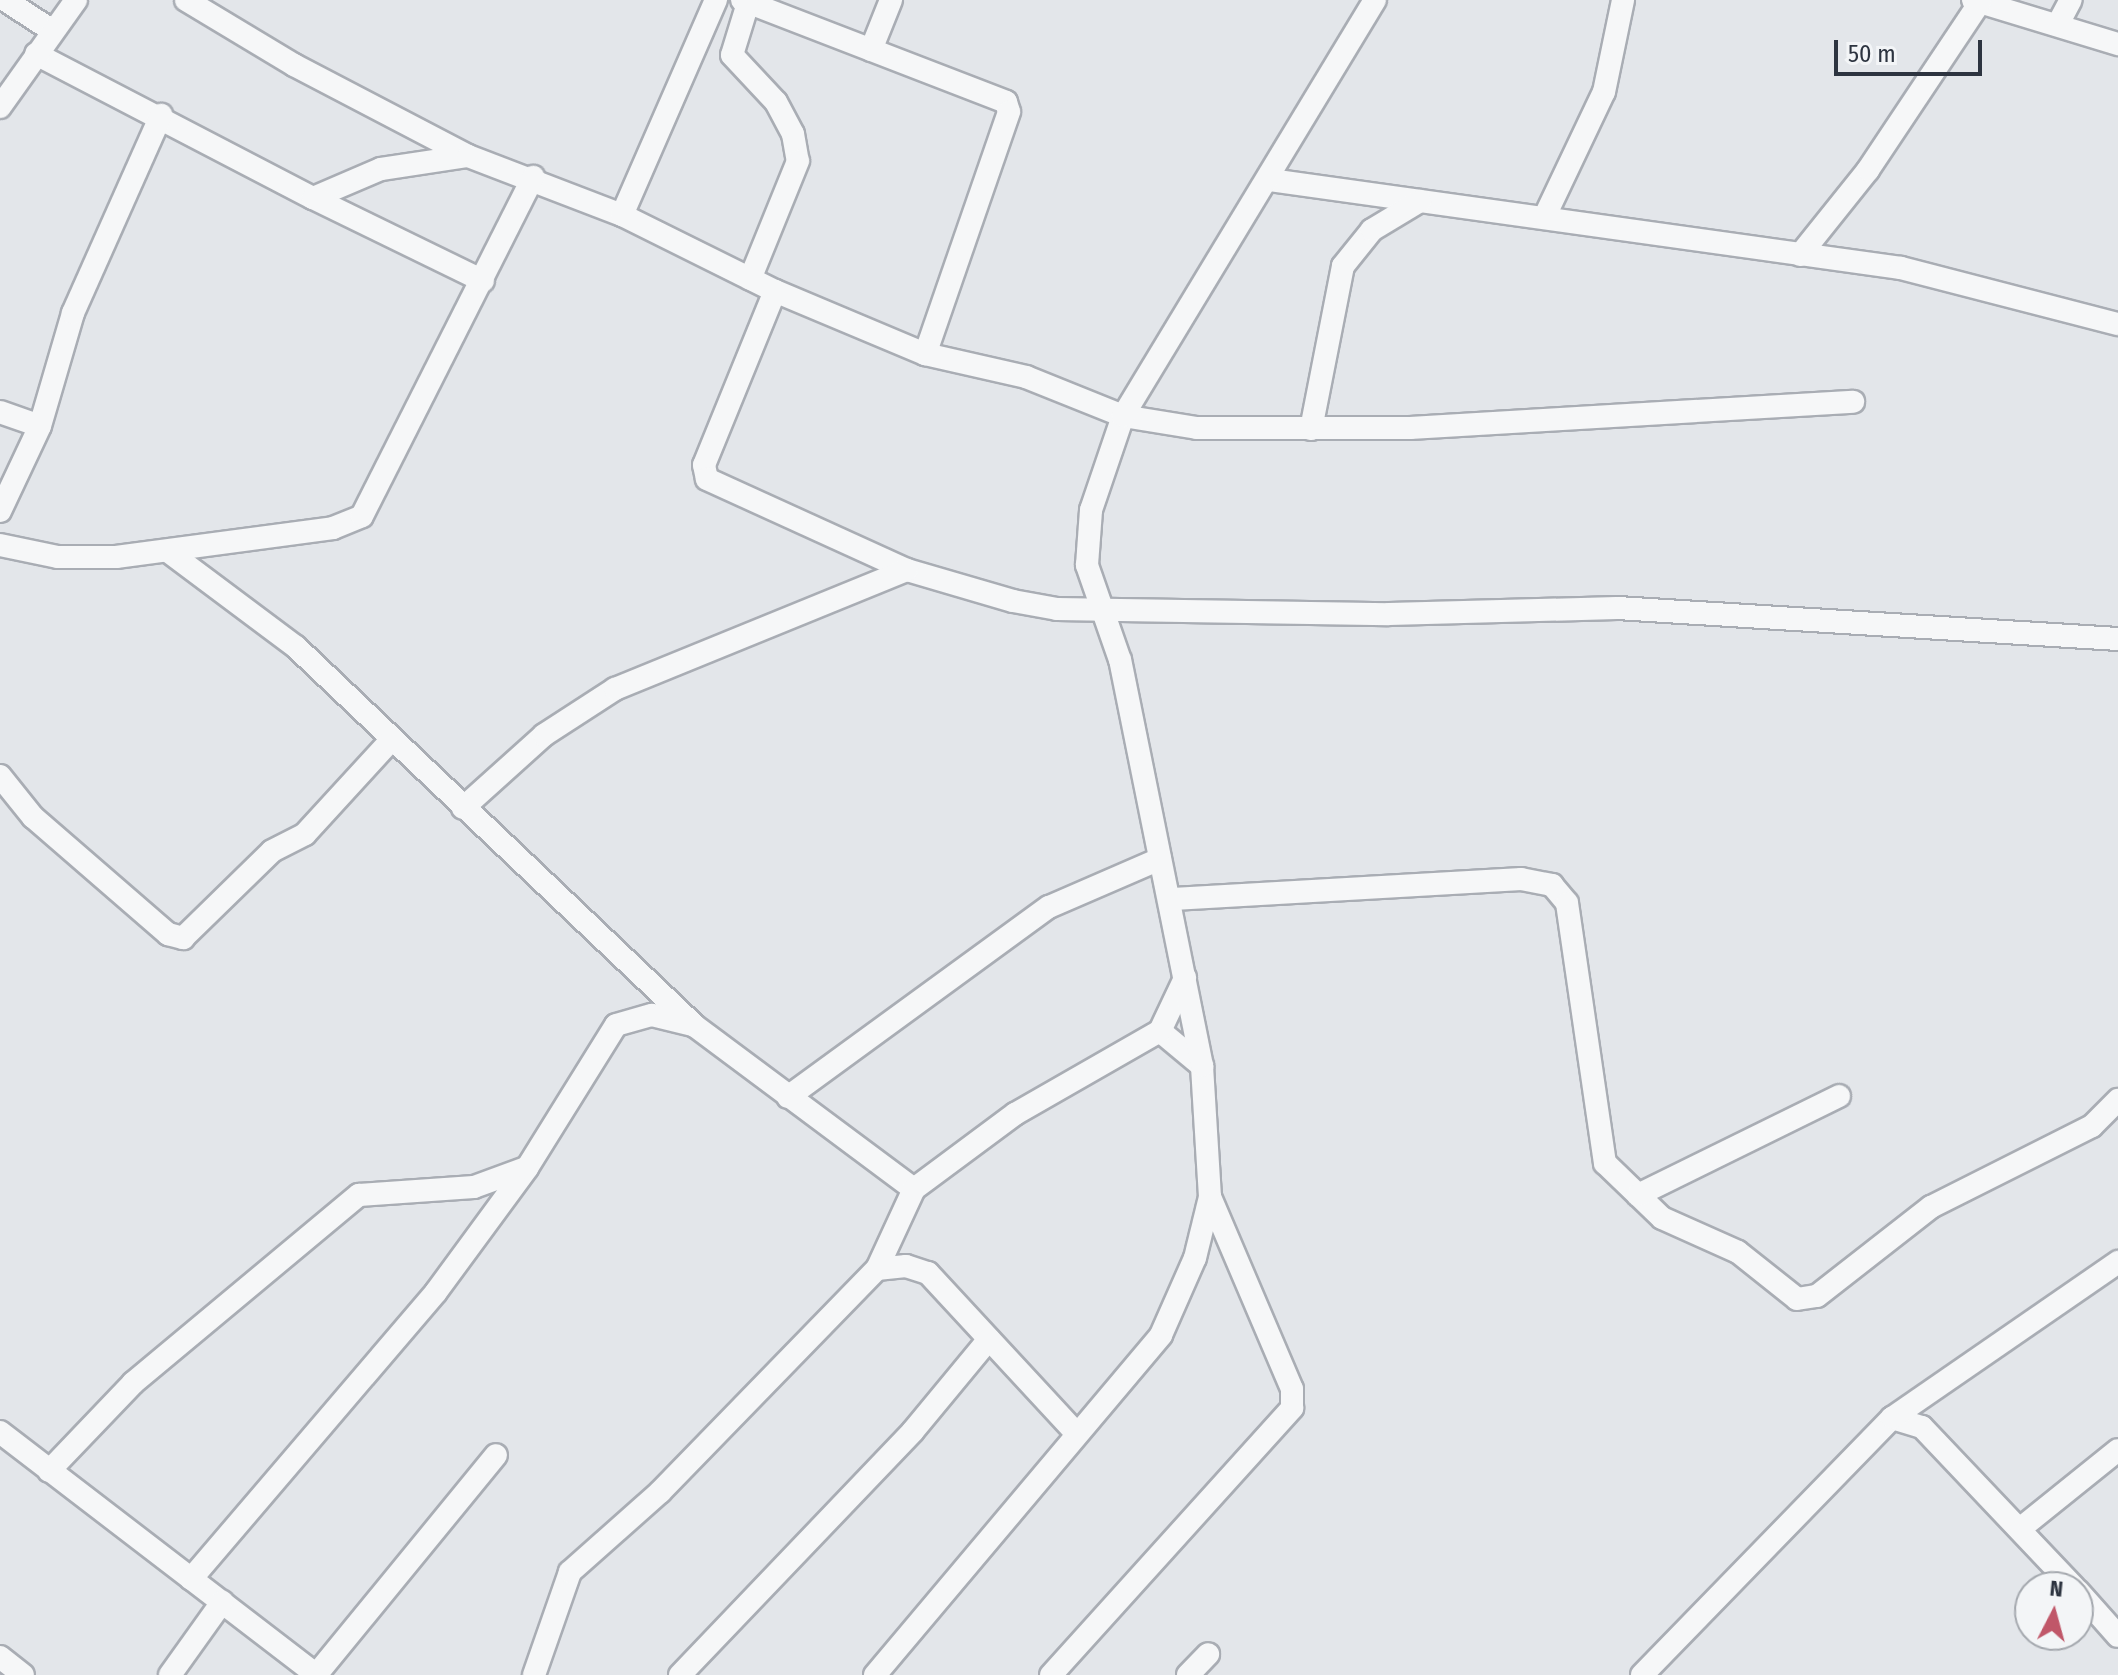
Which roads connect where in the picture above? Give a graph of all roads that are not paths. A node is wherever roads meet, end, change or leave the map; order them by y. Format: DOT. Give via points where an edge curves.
graph roads {
  1 [pos="5,0"];
  2 [pos="76,0"];
  3 [pos="186,0"];
  4 [pos="716,0"];
  5 [pos="891,0"];
  6 [pos="1375,0"];
  7 [pos="1623,0"];
  8 [pos="2071,0"];
  9 [pos="745,1"];
  10 [pos="1976,1"];
  11 [pos="2058,24"];
  12 [pos="53,31"];
  13 [pos="2118,44"];
  14 [pos="871,50"];
  15 [pos="36,54"];
  16 [pos="6,86"];
  17 [pos="0,107"];
  18 [pos="161,115"];
  19 [pos="468,156"];
  20 [pos="533,177"];
  21 [pos="1270,180"];
  22 [pos="313,198"];
  23 [pos="1420,201"];
  24 [pos="622,215"];
  25 [pos="1545,216"];
  26 [pos="1800,255"];
  27 [pos="750,279"];
  28 [pos="483,281"];
  29 [pos="775,291"];
  30 [pos="2118,324"];
  31 [pos="925,354"];
  32 [pos="1853,402"];
  33 [pos="0,412"];
  34 [pos="1123,416"];
  35 [pos="40,426"];
  36 [pos="1311,429"];
  37 [pos="0,511"];
  38 [pos="0,545"];
  39 [pos="169,552"];
  40 [pos="907,570"];
  41 [pos="1100,609"];
  42 [pos="2118,639"];
  43 [pos="391,740"];
  44 [pos="0,776"];
  45 [pos="463,808"];
  46 [pos="1160,859"];
  47 [pos="1173,899"];
  48 [pos="1185,977"];
  49 [pos="695,1026"];
  50 [pos="1160,1031"];
  51 [pos="1202,1066"];
  52 [pos="1839,1096"];
  53 [pos="788,1097"];
  54 [pos="2118,1100"];
  55 [pos="527,1168"];
  56 [pos="914,1189"];
  57 [pos="1638,1195"];
  58 [pos="1210,1197"];
  59 [pos="2118,1262"];
  60 [pos="877,1269"];
  61 [pos="989,1339"];
  62 [pos="1919,1396"];
  63 [pos="1892,1418"];
  64 [pos="1922,1427"];
  65 [pos="1,1433"];
  66 [pos="1076,1433"];
  67 [pos="2118,1450"];
  68 [pos="496,1455"];
  69 [pos="49,1471"];
  70 [pos="2021,1528"];
  71 [pos="2060,1571"];
  72 [pos="191,1579"];
  73 [pos="222,1602"];
  74 [pos="2094,1609"];
  75 [pos="2118,1636"];
  76 [pos="1208,1654"];
  77 [pos="0,1657"];
  78 [pos="23,1675"];
  79 [pos="170,1675"];
  80 [pos="316,1675"];
  81 [pos="534,1675"];
  82 [pos="680,1675"];
  83 [pos="875,1675"];
  84 [pos="1051,1675"];
  85 [pos="1188,1675"];
  86 [pos="1642,1675"];
  1 -- 12 [label="street"];
  2 -- 12 [label="street"];
  3 -- 19 [label="street" via="294,65"];
  4 -- 24 [label="street"];
  5 -- 14 [label="street"];
  6 -- 21 [label="street"];
  7 -- 25 [label="street" via="1604,92"];
  8 -- 11 [label="street"];
  9 -- 14 [label="street"];
  9 -- 27 [label="street" via="732,55 776,102 793,134 798,161"];
  10 -- 11 [label="street"];
  10 -- 26 [label="street" via="1868,170"];
  11 -- 13 [label="street"];
  12 -- 15 [label="street"];
  14 -- 31 [label="street" via="996,95 1009,112"];
  15 -- 16 [label="street"];
  15 -- 18 [label="street"];
  16 -- 17 [label="street"];
  18 -- 22 [label="street"];
  18 -- 35 [label="street" via="73,313"];
  19 -- 20 [label="street"];
  19 -- 22 [label="street" via="381,169"];
  20 -- 24 [label="street"];
  20 -- 28 [label="street"];
  21 -- 23 [label="street"];
  21 -- 34 [label="street" via="1206,273"];
  22 -- 28 [label="street"];
  23 -- 25 [label="street"];
  23 -- 36 [label="street" via="1372,230 1343,266"];
  24 -- 27 [label="street"];
  25 -- 26 [label="street"];
  26 -- 30 [label="street" via="1901,268"];
  27 -- 29 [label="street"];
  28 -- 39 [label="street" via="362,516 333,528"];
  29 -- 31 [label="street"];
  29 -- 40 [label="street" via="703,473 717,487"];
  31 -- 34 [label="street" via="1026,377"];
  32 -- 36 [label="street"];
  33 -- 35 [label="street"];
  34 -- 36 [label="street" via="1197,428"];
  34 -- 41 [label="street" via="1087,541"];
  35 -- 37 [label="street"];
  38 -- 39 [label="street" via="58,557"];
  39 -- 43 [label="street" via="296,647"];
  40 -- 41 [label="street" via="1013,601"];
  40 -- 45 [label="street" via="615,689 544,735"];
  41 -- 42 [label="street" via="1389,614 1617,608"];
  41 -- 46 [label="street" via="1120,660"];
  43 -- 44 [label="street" via="305,834 272,851 183,938 168,934 33,817"];
  43 -- 45 [label="street"];
  45 -- 49 [label="street"];
  46 -- 47 [label="street"];
  46 -- 53 [label="street" via="1049,907"];
  47 -- 48 [label="street"];
  47 -- 57 [label="street" via="1521,879 1552,885 1567,903 1599,1153"];
  48 -- 50 [label="street"];
  48 -- 51 [label="street"];
  49 -- 53 [label="street"];
  49 -- 55 [label="street" via="652,1015 616,1025"];
  50 -- 51 [label="street"];
  50 -- 56 [label="street" via="1015,1114"];
  51 -- 58 [label="street"];
  52 -- 57 [label="street"];
  53 -- 56 [label="street"];
  54 -- 57 [label="street" via="2092,1126 1911,1219 1807,1299 1787,1295 1738,1252 1662,1218"];
  55 -- 69 [label="street" via="474,1187 359,1195 133,1383"];
  55 -- 72 [label="street" via="436,1292"];
  56 -- 60 [label="street"];
  58 -- 66 [label="street" via="1183,1295 1161,1335"];
  58 -- 84 [label="street" via="1292,1389 1292,1408"];
  59 -- 62 [label="street"];
  60 -- 61 [label="street" via="906,1266 928,1273"];
  60 -- 81 [label="street" via="660,1492 576,1565 563,1585 548,1648"];
  61 -- 66 [label="street"];
  61 -- 82 [label="street" via="913,1431"];
  62 -- 63 [label="street"];
  62 -- 64 [label="street"];
  63 -- 64 [label="street"];
  63 -- 86 [label="street"];
  64 -- 70 [label="street"];
  65 -- 69 [label="street"];
  66 -- 83 [label="street"];
  67 -- 70 [label="street"];
  68 -- 80 [label="street"];
  69 -- 72 [label="street"];
  70 -- 71 [label="street"];
  72 -- 73 [label="street"];
  73 -- 79 [label="street"];
  73 -- 80 [label="street"];
  74 -- 75 [label="street"];
  76 -- 85 [label="street"];
  77 -- 78 [label="street"];
}
